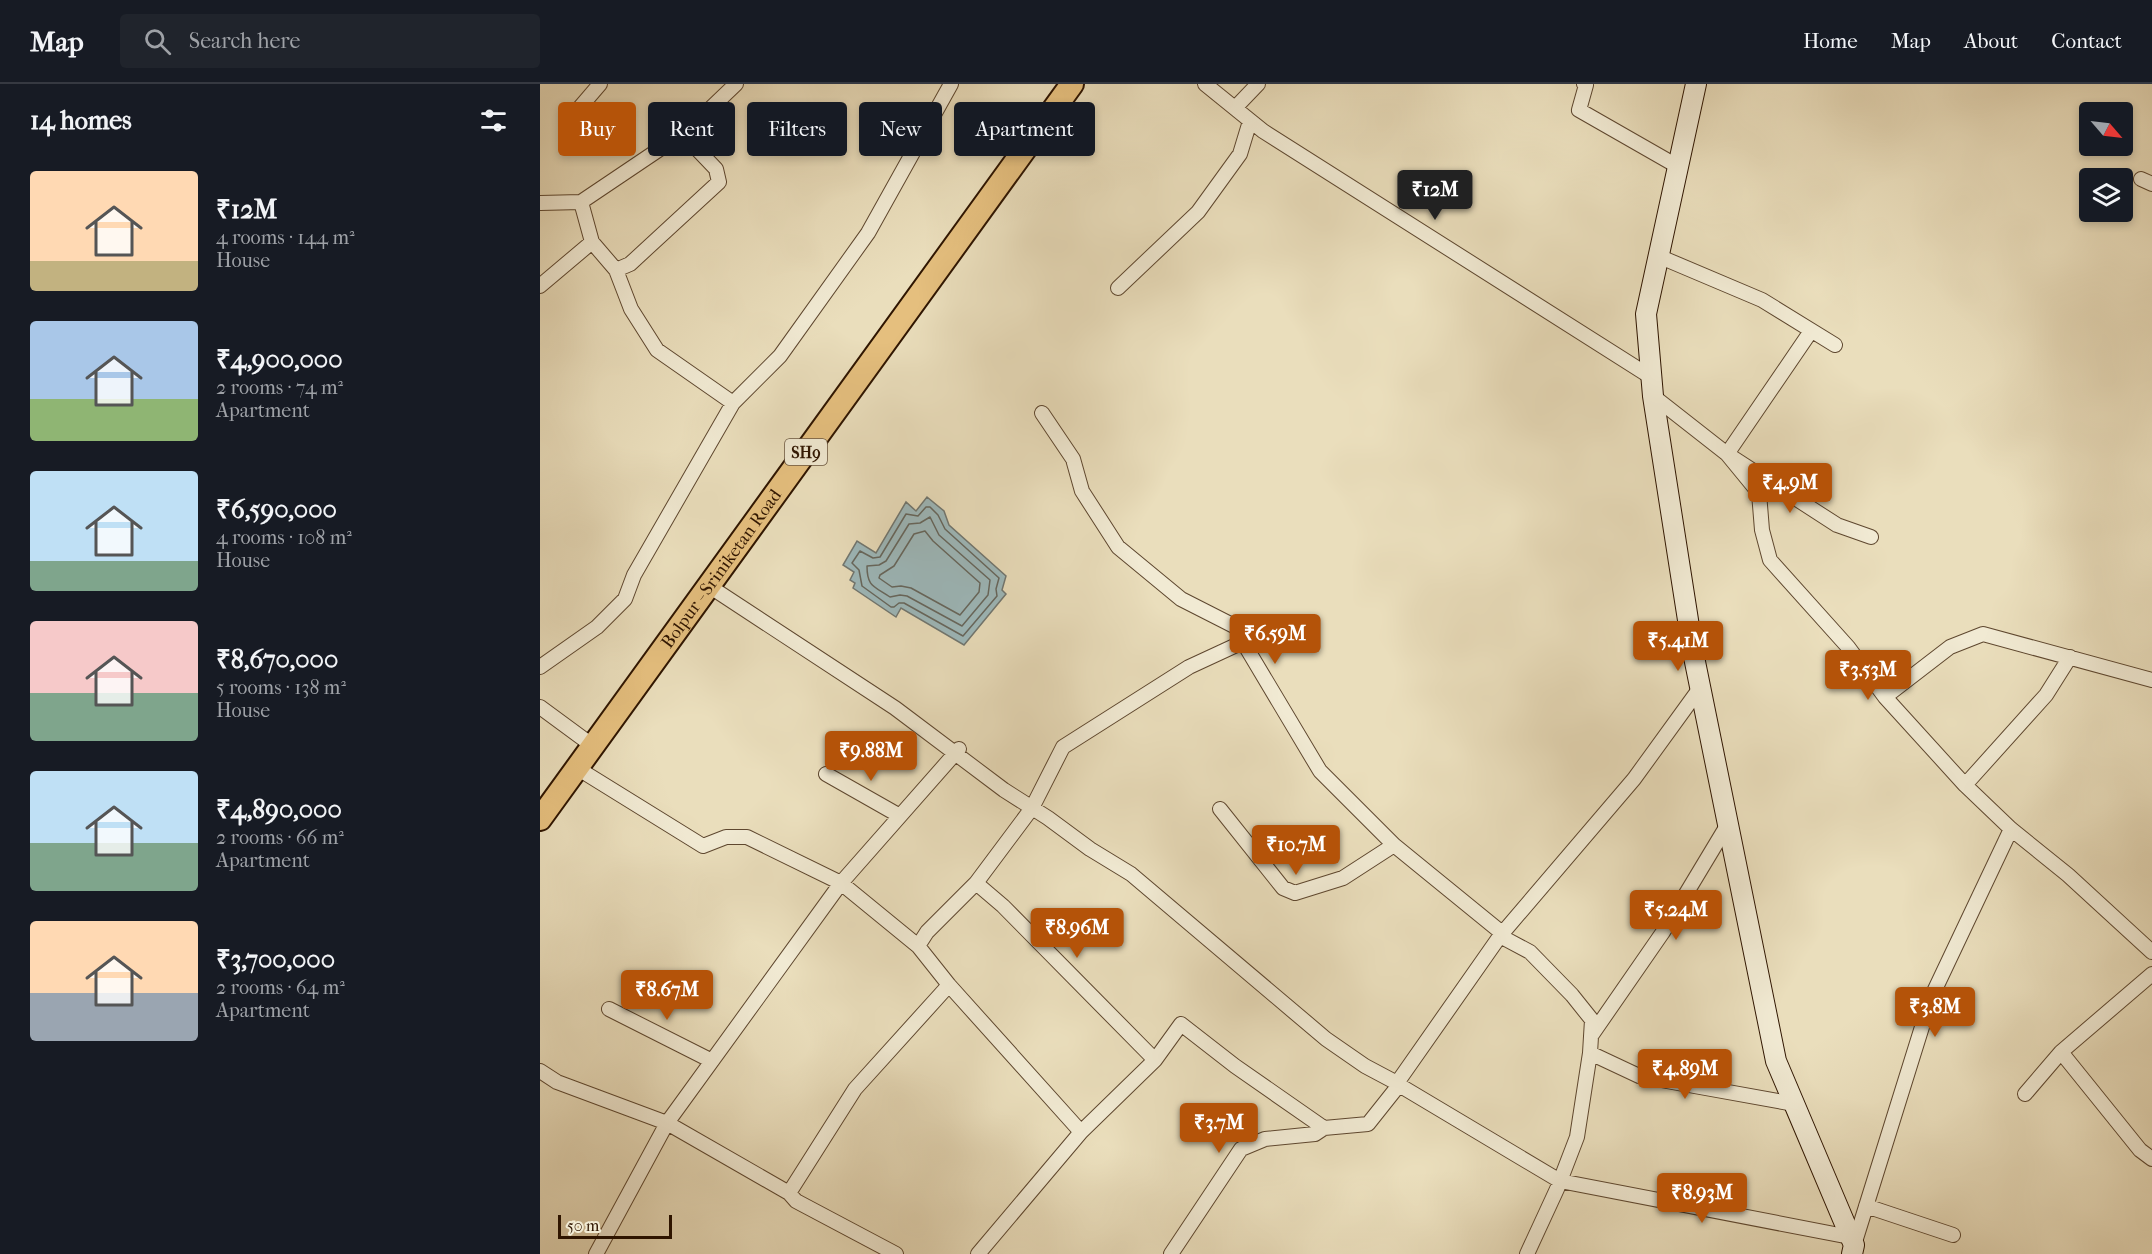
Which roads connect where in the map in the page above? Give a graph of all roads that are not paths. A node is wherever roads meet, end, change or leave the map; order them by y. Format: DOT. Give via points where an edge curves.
graph roads {
  1 [pos="600,84"];
  2 [pos="736,84"];
  3 [pos="951,84"];
  4 [pos="1072,84"];
  5 [pos="1205,84"];
  6 [pos="1258,84"];
  7 [pos="1584,84"];
  8 [pos="1696,84"];
  9 [pos="585,102"];
  10 [pos="717,102"];
  11 [pos="1234,108"];
  12 [pos="1250,121"];
  13 [pos="649,156"];
  14 [pos="703,156"];
  15 [pos="1677,166"];
  16 [pos="581,202"];
  17 [pos="540,203"];
  18 [pos="592,242"];
  19 [pos="1658,256"];
  20 [pos="616,270"];
  21 [pos="540,286"];
  22 [pos="1118,288"];
  23 [pos="1811,331"];
  24 [pos="1835,345"];
  25 [pos="1652,386"];
  26 [pos="733,403"];
  27 [pos="1042,414"];
  28 [pos="1727,454"];
  29 [pos="1871,537"];
  30 [pos="709,586"];
  31 [pos="1243,642"];
  32 [pos="2070,657"];
  33 [pos="540,667"];
  34 [pos="2152,680"];
  35 [pos="1700,688"];
  36 [pos="1885,697"];
  37 [pos="540,707"];
  38 [pos="593,746"];
  39 [pos="957,751"];
  40 [pos="577,768"];
  41 [pos="826,774"];
  42 [pos="1965,785"];
  43 [pos="1032,808"];
  44 [pos="1220,809"];
  45 [pos="900,816"];
  46 [pos="540,819"];
  47 [pos="1728,824"];
  48 [pos="2011,829"];
  49 [pos="1394,845"];
  50 [pos="841,883"];
  51 [pos="976,883"];
  52 [pos="1501,934"];
  53 [pos="918,946"];
  54 [pos="2152,952"];
  55 [pos="2152,974"];
  56 [pos="949,985"];
  57 [pos="609,1009"];
  58 [pos="1591,1036"];
  59 [pos="2061,1052"];
  60 [pos="1590,1053"];
  61 [pos="1155,1060"];
  62 [pos="712,1061"];
  63 [pos="540,1071"];
  64 [pos="2025,1094"];
  65 [pos="1794,1104"];
  66 [pos="668,1123"];
  67 [pos="1324,1128"];
  68 [pos="1081,1132"];
  69 [pos="2152,1159"];
  70 [pos="1560,1181"];
  71 [pos="789,1193"];
  72 [pos="1866,1206"];
  73 [pos="1953,1234"];
  74 [pos="1852,1245"];
  75 [pos="596,1254"];
  76 [pos="896,1254"];
  77 [pos="978,1254"];
  78 [pos="1171,1254"];
  79 [pos="1527,1254"];
  1 -- 9 [label="street"];
  2 -- 10 [label="street"];
  3 -- 26 [label="street" via="868,233 780,356"];
  4 -- 30 [label="main road, Bolpur - Sriniketan Road / SH9"];
  5 -- 11 [label="street"];
  6 -- 11 [label="street"];
  7 -- 15 [label="street" via="1579,110"];
  8 -- 15 [label="street"];
  11 -- 12 [label="street"];
  12 -- 22 [label="street" via="1240,154 1198,212"];
  12 -- 25 [label="street"];
  13 -- 16 [label="street"];
  14 -- 20 [label="street" via="716,170 719,183 630,264"];
  15 -- 19 [label="street"];
  16 -- 17 [label="street"];
  16 -- 18 [label="street"];
  18 -- 20 [label="street"];
  18 -- 21 [label="street"];
  19 -- 23 [label="street" via="1762,300"];
  19 -- 25 [label="street" via="1646,314"];
  20 -- 26 [label="street" via="631,309 657,350"];
  23 -- 24 [label="street"];
  23 -- 28 [label="street"];
  25 -- 28 [label="street"];
  25 -- 35 [label="street"];
  26 -- 33 [label="street" via="634,575 626,599 597,627"];
  27 -- 31 [label="street" via="1073,459 1082,491 1118,547 1181,599 1240,629"];
  28 -- 29 [label="street" via="1837,525"];
  28 -- 36 [label="street" via="1760,493 1762,531 1770,561 1848,647"];
  30 -- 38 [label="main road, Bolpur - Sriniketan Road / SH9"];
  30 -- 39 [label="street"];
  31 -- 43 [label="street" via="1189,667 1063,747"];
  31 -- 49 [label="street" via="1320,771"];
  32 -- 34 [label="street"];
  32 -- 36 [label="street" via="1983,634 1950,647"];
  32 -- 42 [label="street" via="2046,695"];
  35 -- 47 [label="street"];
  35 -- 52 [label="street" via="1634,779"];
  36 -- 42 [label="street"];
  37 -- 38 [label="street"];
  38 -- 40 [label="main road, Bolpur - Sriniketan Road / SH9"];
  39 -- 43 [label="street"];
  39 -- 45 [label="street"];
  40 -- 46 [label="main road, Bolpur - Sriniketan Road / SH9"];
  40 -- 50 [label="street" via="703,846 726,837 747,837"];
  41 -- 45 [label="street"];
  42 -- 48 [label="street"];
  43 -- 51 [label="street"];
  43 -- 52 [label="street" via="1131,874 1326,1039 1397,1083"];
  44 -- 49 [label="street" via="1283,888 1295,893 1343,878"];
  45 -- 50 [label="street"];
  47 -- 58 [label="street" via="1657,941"];
  47 -- 65 [label="street" via="1776,1061"];
  48 -- 54 [label="street"];
  48 -- 72 [label="street" via="1931,998"];
  49 -- 52 [label="street"];
  50 -- 53 [label="street"];
  50 -- 62 [label="street"];
  51 -- 53 [label="street"];
  51 -- 61 [label="street"];
  52 -- 58 [label="street" via="1530,952 1572,995 1592,1020"];
  53 -- 56 [label="street"];
  55 -- 59 [label="street"];
  56 -- 68 [label="street"];
  56 -- 71 [label="street" via="855,1089"];
  57 -- 62 [label="street"];
  58 -- 60 [label="street"];
  59 -- 64 [label="street"];
  59 -- 69 [label="street" via="2139,1150"];
  60 -- 65 [label="street" via="1639,1076"];
  60 -- 70 [label="street" via="1577,1137"];
  61 -- 67 [label="street" via="1181,1024"];
  61 -- 68 [label="street"];
  62 -- 66 [label="street"];
  63 -- 66 [label="street" via="557,1082"];
  65 -- 74 [label="street"];
  66 -- 71 [label="street"];
  66 -- 75 [label="street"];
  67 -- 70 [label="street" via="1368,1124 1399,1085"];
  67 -- 78 [label="street" via="1315,1134 1265,1139 1241,1149"];
  68 -- 77 [label="street"];
  70 -- 74 [label="street"];
  70 -- 79 [label="street"];
  71 -- 76 [label="street" via="796,1201"];
  72 -- 73 [label="street"];
  72 -- 74 [label="street"];
}
